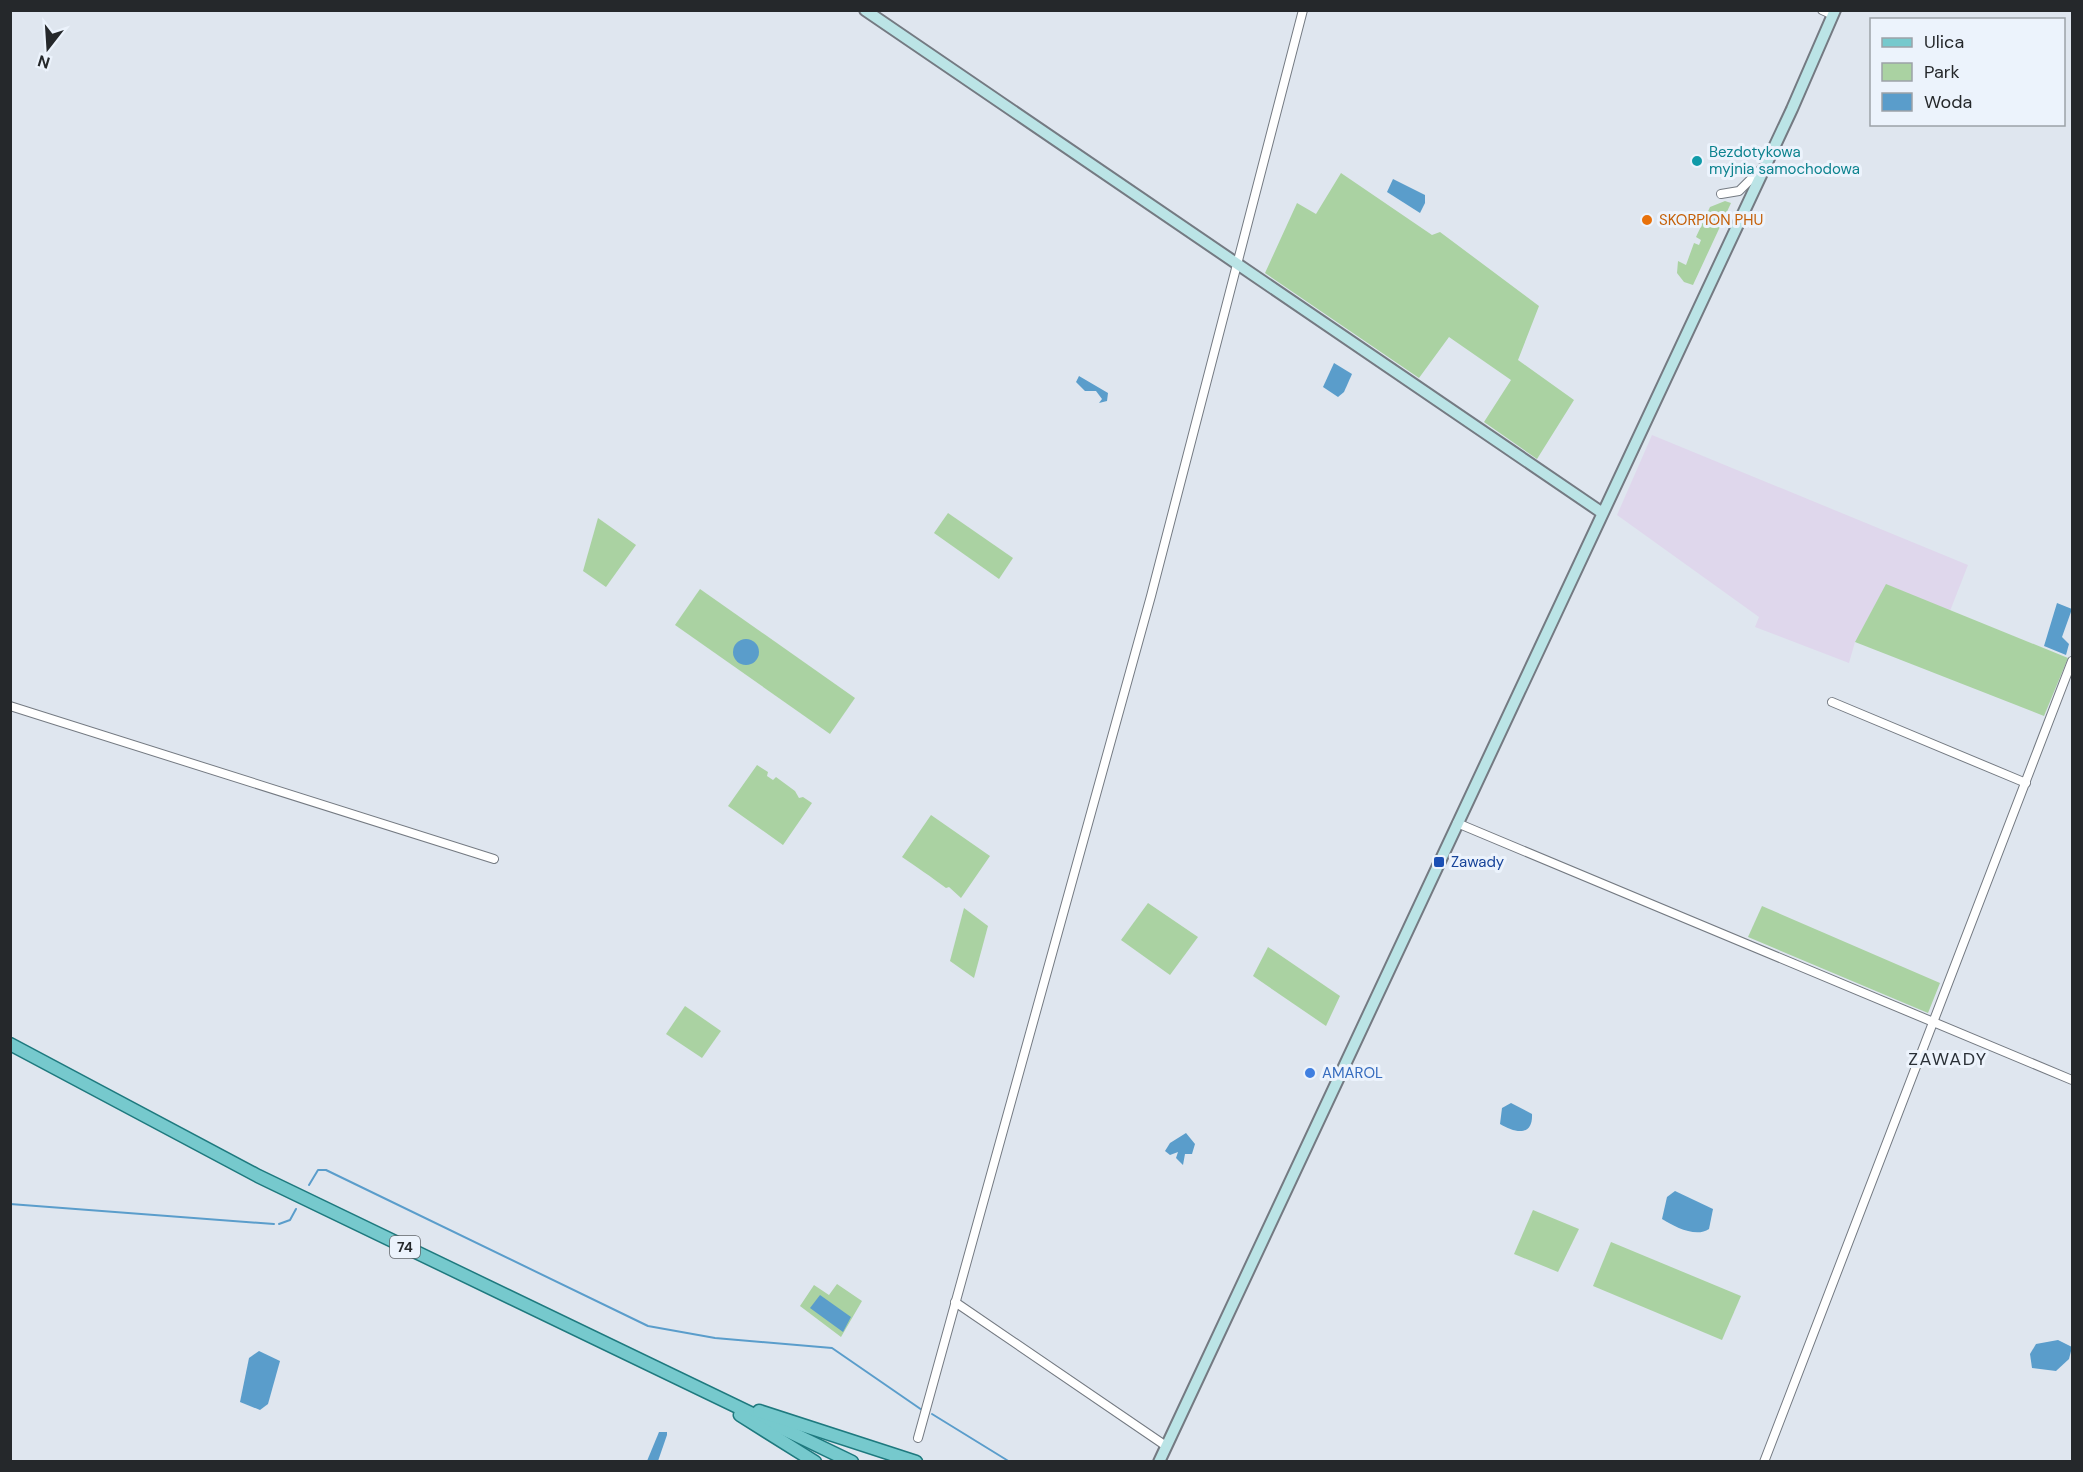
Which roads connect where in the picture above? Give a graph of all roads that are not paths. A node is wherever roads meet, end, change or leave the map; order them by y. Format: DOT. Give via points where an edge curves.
graph roads {
  1 [pos="865,10"];
  2 [pos="1303,10"];
  3 [pos="1831,13"];
  4 [pos="1764,166"];
  5 [pos="1721,194"];
  6 [pos="1238,262"];
  7 [pos="1601,512"];
  8 [pos="2073,661"];
  9 [pos="1832,702"];
  10 [pos="10,706"];
  11 [pos="2026,783"];
  12 [pos="1457,823"];
  13 [pos="494,859"];
  14 [pos="1935,1023"];
  15 [pos="10,1044"];
  16 [pos="2073,1080"];
  17 [pos="955,1302"];
  18 [pos="713,1395"];
  19 [pos="918,1438"];
  20 [pos="1166,1446"];
  21 [pos="815,1461"];
  22 [pos="852,1461"];
  23 [pos="916,1461"];
  24 [pos="1159,1461"];
  25 [pos="1764,1461"];
  1 -- 6 [label="main road"];
  2 -- 6 [label="street"];
  3 -- 4 [label="main road"];
  4 -- 5 [label="street" via="1739,191"];
  4 -- 7 [label="main road"];
  6 -- 7 [label="main road"];
  6 -- 17 [label="street" via="1076,872"];
  7 -- 12 [label="main road"];
  8 -- 11 [label="street"];
  9 -- 11 [label="street"];
  10 -- 13 [label="street"];
  11 -- 14 [label="street"];
  12 -- 14 [label="street"];
  12 -- 20 [label="main road"];
  14 -- 16 [label="street"];
  14 -- 25 [label="street"];
  15 -- 18 [label="main road, 74" via="258,1176"];
  17 -- 19 [label="street"];
  17 -- 20 [label="street"];
  18 -- 21 [label="main road" via="746,1420"];
  18 -- 22 [label="main road, 74"];
  18 -- 23 [label="main road"];
  20 -- 24 [label="main road"];
}
